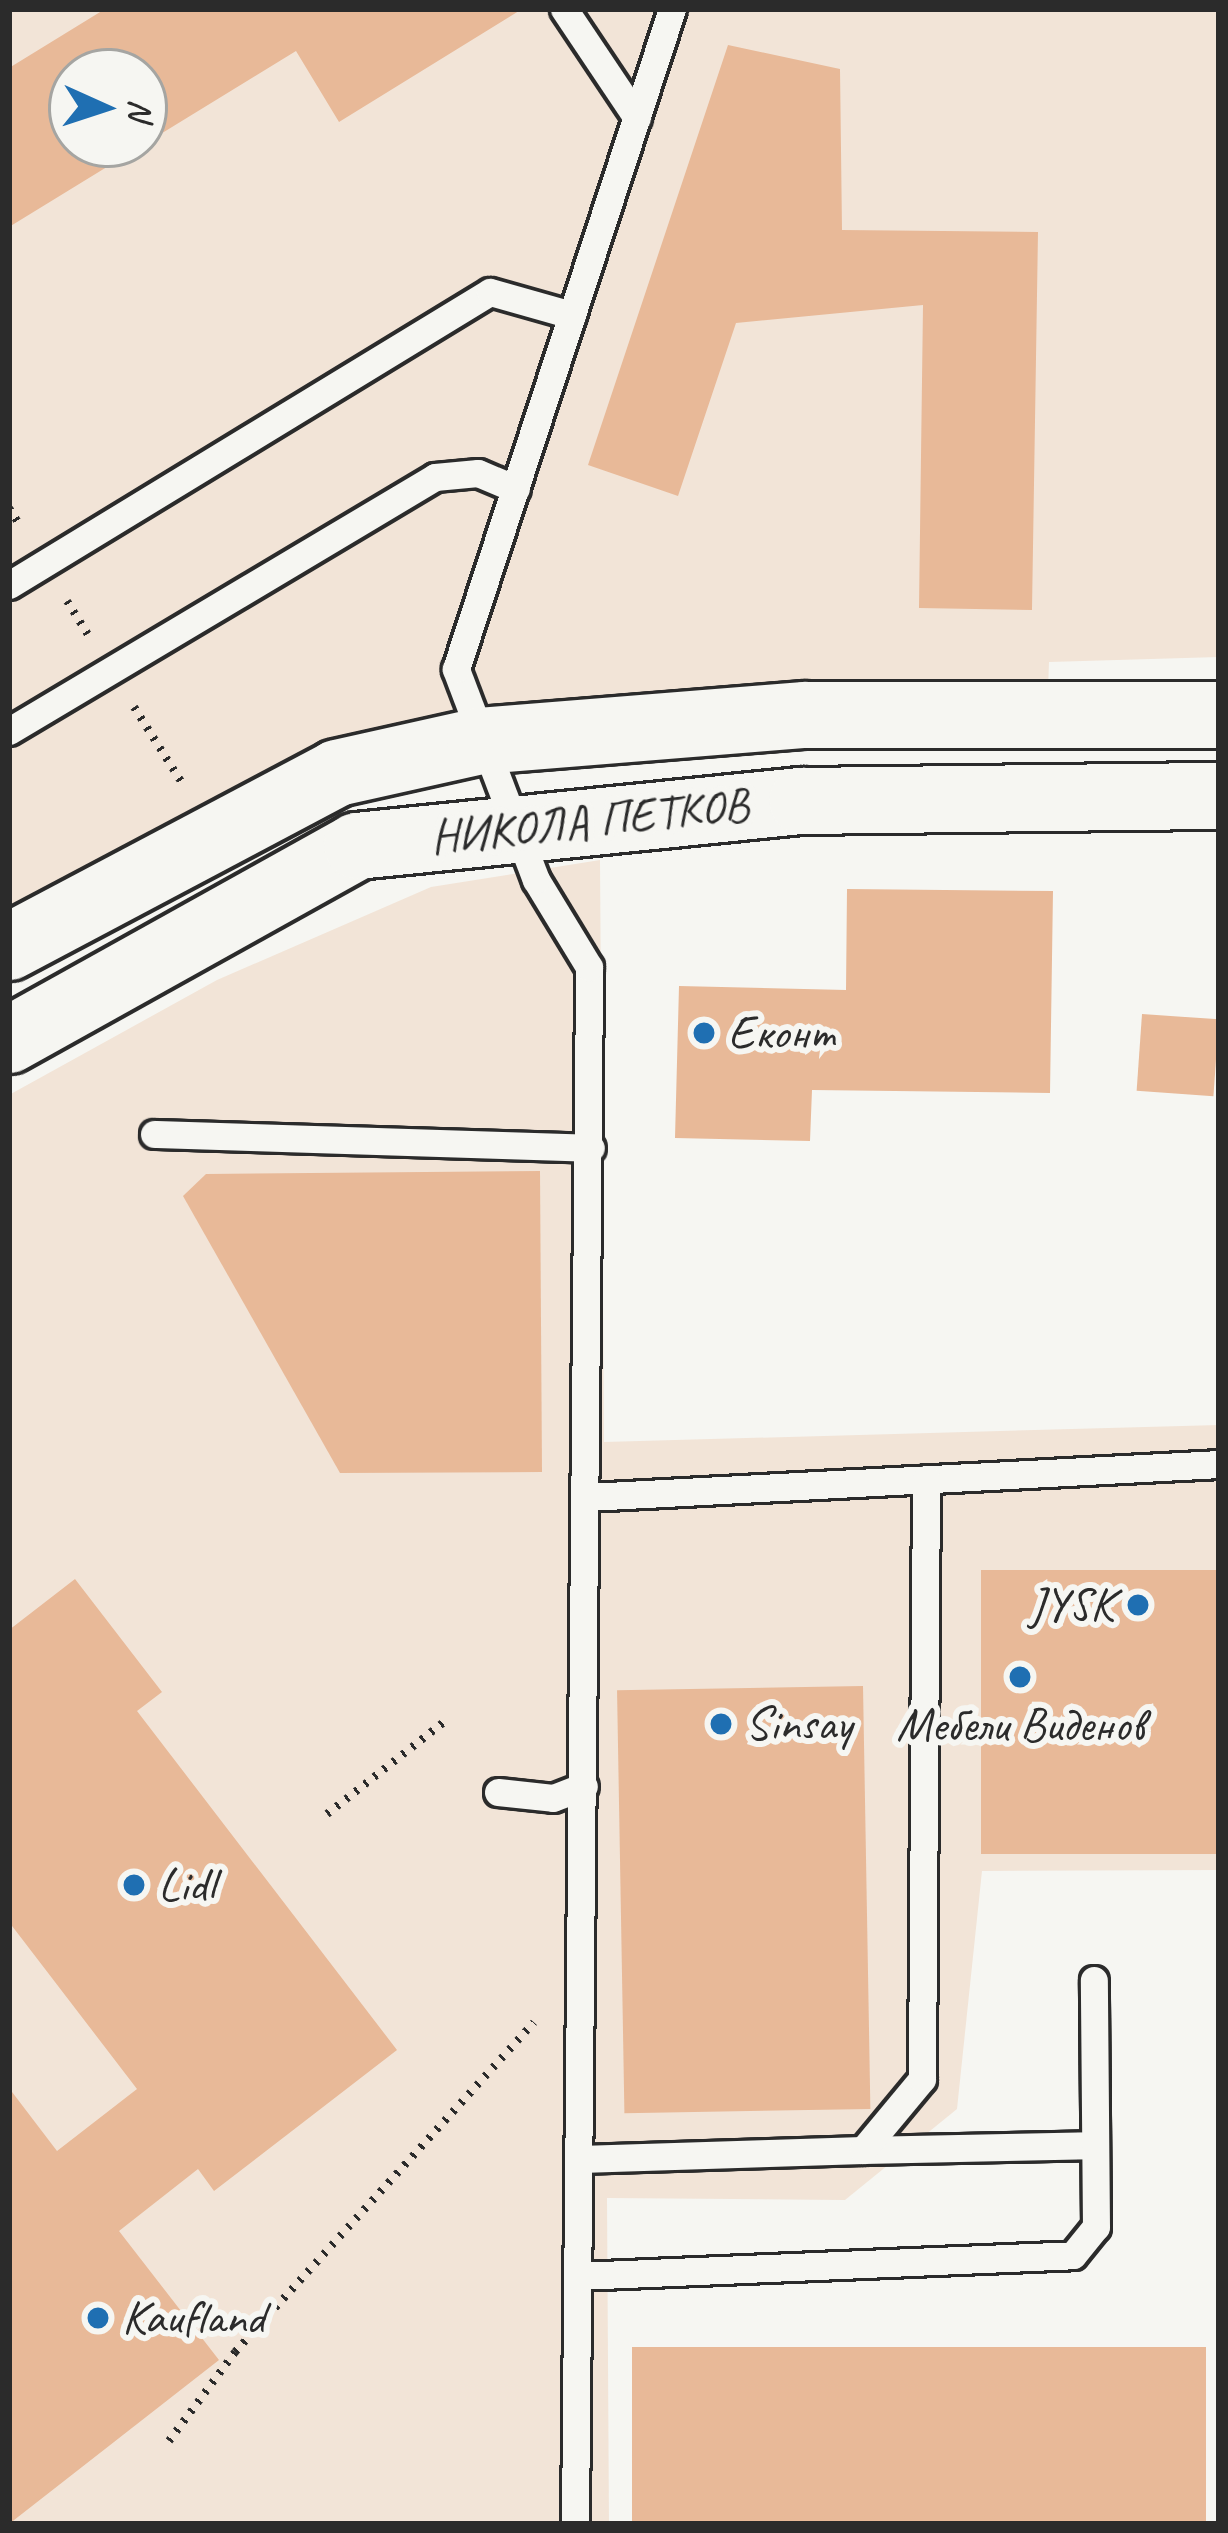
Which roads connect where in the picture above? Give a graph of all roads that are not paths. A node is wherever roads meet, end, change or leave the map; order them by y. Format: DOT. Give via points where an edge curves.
graph roads {
  1 [pos="564,9"];
  2 [pos="673,9"];
  3 [pos="637,118"];
  4 [pos="572,315"];
  5 [pos="515,489"];
  6 [pos="9,586"];
  7 [pos="1219,715"];
  8 [pos="9,730"];
  9 [pos="479,741"];
  10 [pos="1219,796"];
  11 [pos="510,822"];
  12 [pos="9,947"];
  13 [pos="9,1040"];
  14 [pos="154,1134"];
  15 [pos="591,1148"];
  16 [pos="1219,1464"];
  17 [pos="926,1479"];
  18 [pos="587,1496"];
  19 [pos="584,1786"];
  20 [pos="498,1792"];
  21 [pos="1094,1980"];
  22 [pos="1095,2144"];
  23 [pos="863,2150"];
  24 [pos="580,2159"];
  25 [pos="578,2276"];
  26 [pos="575,2524"];
  1 -- 3 [label="lane"];
  2 -- 3 [label="lane"];
  3 -- 4 [label="lane"];
  4 -- 5 [label="lane"];
  4 -- 6 [label="lane" via="490,292"];
  5 -- 8 [label="lane" via="478,472 435,477"];
  5 -- 9 [label="lane" via="456,669"];
  7 -- 9 [label="main road, НИКОЛА ПЕТКОВ" via="805,715"];
  9 -- 11 [label="lane"];
  9 -- 12 [label="main road, НИКОЛА ПЕТКОВ" via="337,773"];
  10 -- 11 [label="main road, НИКОЛА ПЕТКОВ" via="802,801"];
  11 -- 13 [label="main road, НИКОЛА ПЕТКОВ" via="357,846"];
  11 -- 15 [label="lane" via="589,967"];
  14 -- 15 [label="lane"];
  15 -- 18 [label="lane"];
  16 -- 17 [label="lane"];
  17 -- 18 [label="lane"];
  17 -- 23 [label="lane" via="922,2079"];
  18 -- 19 [label="lane"];
  19 -- 20 [label="lane" via="553,1798"];
  19 -- 24 [label="lane"];
  21 -- 22 [label="lane"];
  22 -- 23 [label="lane"];
  22 -- 25 [label="lane" via="1096,2228 1073,2254 1042,2264"];
  23 -- 24 [label="lane"];
  24 -- 25 [label="lane"];
  25 -- 26 [label="lane"];
}
